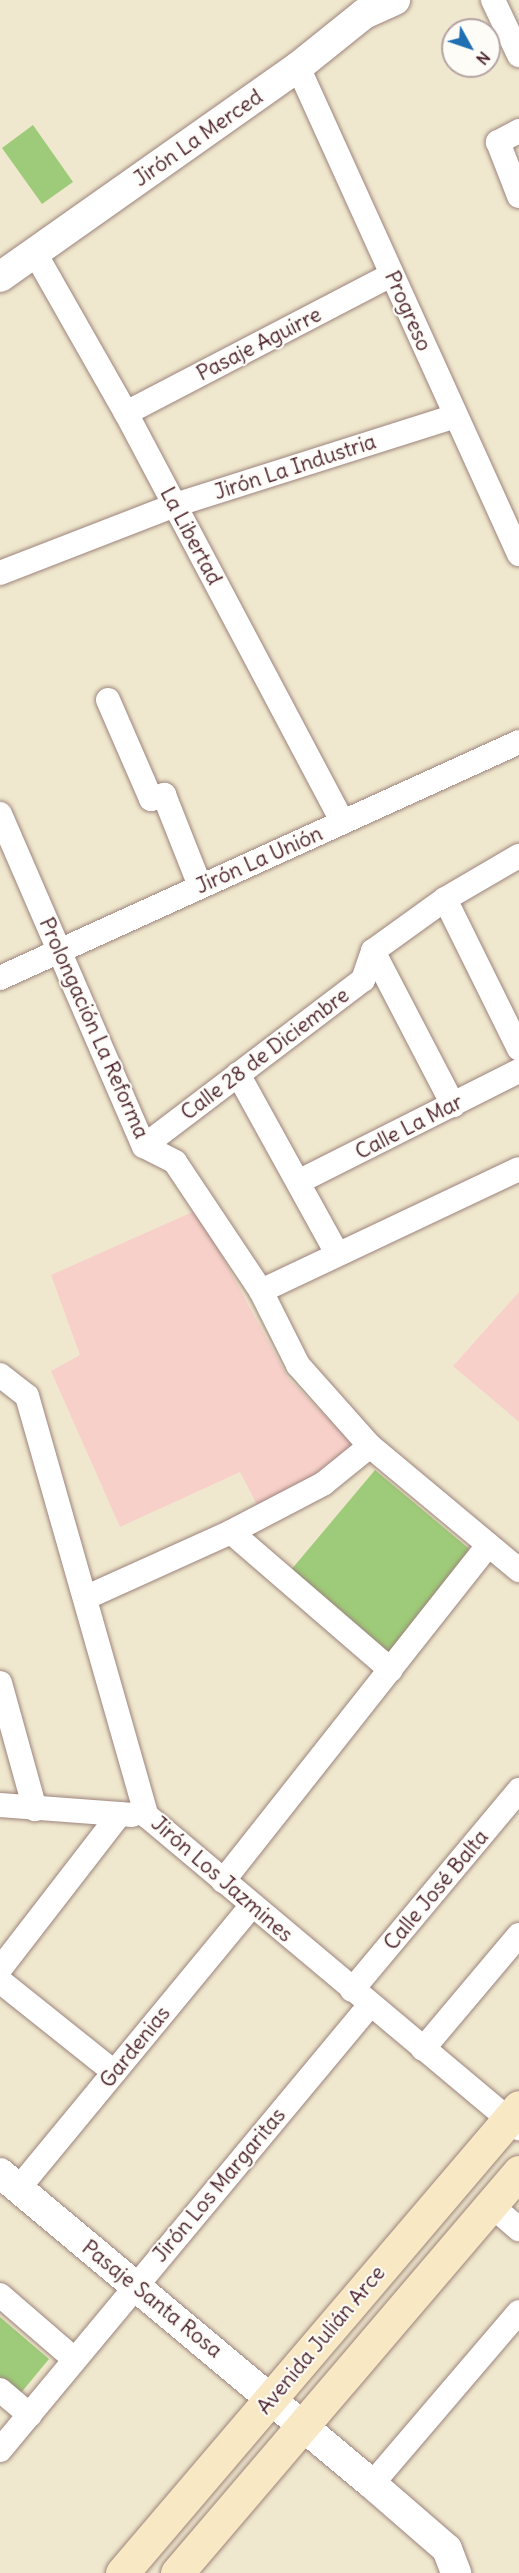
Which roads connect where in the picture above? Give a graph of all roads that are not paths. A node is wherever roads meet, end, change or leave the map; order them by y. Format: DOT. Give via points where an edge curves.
graph roads {
  1 [pos="395,0"];
  2 [pos="493,0"];
  3 [pos="519,55"];
  4 [pos="298,67"];
  5 [pos="519,131"];
  6 [pos="519,196"];
  7 [pos="35,253"];
  8 [pos="391,275"];
  9 [pos="0,277"];
  10 [pos="126,413"];
  11 [pos="455,416"];
  12 [pos="175,505"];
  13 [pos="519,554"];
  14 [pos="0,573"];
  15 [pos="108,700"];
  16 [pos="519,742"];
  17 [pos="0,814"];
  18 [pos="343,822"];
  19 [pos="519,856"];
  20 [pos="200,886"];
  21 [pos="445,898"];
  22 [pos="373,951"];
  23 [pos="62,953"];
  24 [pos="0,978"];
  25 [pos="519,1049"];
  26 [pos="519,1071"];
  27 [pos="238,1074"];
  28 [pos="453,1105"];
  29 [pos="144,1146"];
  30 [pos="519,1169"];
  31 [pos="298,1182"];
  32 [pos="337,1253"];
  33 [pos="261,1291"];
  34 [pos="0,1375"];
  35 [pos="370,1446"];
  36 [pos="231,1532"];
  37 [pos="488,1545"];
  38 [pos="519,1570"];
  39 [pos="85,1598"];
  40 [pos="391,1670"];
  41 [pos="0,1683"];
  42 [pos="519,1790"];
  43 [pos="0,1805"];
  44 [pos="34,1809"];
  45 [pos="120,1814"];
  46 [pos="147,1816"];
  47 [pos="223,1881"];
  48 [pos="251,1906"];
  49 [pos="519,1935"];
  50 [pos="0,1969"];
  51 [pos="0,1981"];
  52 [pos="362,1997"];
  53 [pos="423,2049"];
  54 [pos="114,2072"];
  55 [pos="515,2118"];
  56 [pos="519,2172"];
  57 [pos="9,2181"];
  58 [pos="491,2205"];
  59 [pos="519,2229"];
  60 [pos="135,2285"];
  61 [pos="0,2295"];
  62 [pos="519,2312"];
  63 [pos="73,2358"];
  64 [pos="0,2390"];
  65 [pos="272,2398"];
  66 [pos="30,2415"];
  67 [pos="304,2424"];
  68 [pos="0,2450"];
  69 [pos="372,2484"];
  70 [pos="122,2573"];
  71 [pos="177,2573"];
  72 [pos="456,2573"];
  1 -- 4 [label="street, Jirón La Merced" via="364,14"];
  2 -- 3 [label="street"];
  4 -- 7 [label="street, Jirón La Merced"];
  4 -- 8 [label="street, Progreso"];
  5 -- 6 [label="street" via="498,142"];
  7 -- 9 [label="street, Jirón La Merced"];
  7 -- 10 [label="street, La Libertad"];
  8 -- 10 [label="street, Pasaje Aguirre"];
  8 -- 11 [label="street, Progreso"];
  10 -- 12 [label="street, La Libertad"];
  11 -- 12 [label="street, Jirón La Industria"];
  11 -- 13 [label="street, Progreso"];
  12 -- 14 [label="street, Jirón La Industria"];
  12 -- 18 [label="street, La Libertad"];
  15 -- 20 [label="street" via="152,799 164,795"];
  16 -- 18 [label="street, Jirón La Unión"];
  17 -- 23 [label="street, Prolongación La Reforma"];
  18 -- 20 [label="street, Jirón La Unión"];
  19 -- 21 [label="street"];
  20 -- 23 [label="street, Jirón La Unión"];
  21 -- 22 [label="street"];
  21 -- 25 [label="street"];
  22 -- 27 [label="street, Calle 28 de Diciembre" via="363,980"];
  22 -- 28 [label="street"];
  23 -- 24 [label="street, Jirón La Unión"];
  23 -- 29 [label="street, Prolongación La Reforma"];
  26 -- 28 [label="street, Calle La Mar"];
  27 -- 29 [label="street, Calle 28 de Diciembre"];
  27 -- 31 [label="street"];
  28 -- 31 [label="street, Calle La Mar"];
  29 -- 33 [label="street, Prolongación La Reforma" via="175,1162"];
  30 -- 32 [label="street"];
  31 -- 32 [label="street"];
  32 -- 33 [label="street"];
  33 -- 35 [label="street, Prolongación La Reforma" via="298,1365"];
  34 -- 39 [label="street, Jirón Los Jazmines" via="27,1396"];
  35 -- 36 [label="street" via="323,1484"];
  35 -- 37 [label="street, Prolongación La Reforma"];
  36 -- 39 [label="street"];
  36 -- 40 [label="street"];
  37 -- 38 [label="street, Prolongación La Reforma"];
  37 -- 40 [label="street"];
  39 -- 46 [label="street, Jirón Los Jazmines"];
  40 -- 47 [label="street"];
  41 -- 44 [label="street"];
  42 -- 52 [label="street, Calle José Balta"];
  43 -- 44 [label="street"];
  44 -- 45 [label="street"];
  45 -- 46 [label="street"];
  45 -- 50 [label="street"];
  46 -- 47 [label="street, Jirón Los Jazmines"];
  47 -- 48 [label="street, Jirón Los Jazmines"];
  48 -- 52 [label="street, Jirón Los Jazmines"];
  48 -- 54 [label="street, Gardenias"];
  49 -- 53 [label="street"];
  51 -- 54 [label="street"];
  52 -- 53 [label="street, Jirón Los Jazmines"];
  52 -- 60 [label="street, Jirón Los Margaritas"];
  53 -- 55 [label="street, Jirón Los Jazmines"];
  54 -- 57 [label="street, Gardenias"];
  55 -- 65 [label="main road, Avenida Julián Arce"];
  56 -- 58 [label="main road, Avenida Julián Arce"];
  57 -- 60 [label="street, Pasaje Santa Rosa"];
  58 -- 59 [label="street"];
  58 -- 67 [label="main road, Avenida Julián Arce"];
  60 -- 63 [label="street, Jirón Los Margaritas"];
  60 -- 65 [label="street, Pasaje Santa Rosa"];
  61 -- 63 [label="street"];
  62 -- 69 [label="street"];
  63 -- 66 [label="street, Jirón Los Margaritas"];
  64 -- 66 [label="street"];
  65 -- 67 [label="street, Pasaje Santa Rosa"];
  65 -- 70 [label="main road, Avenida Julián Arce"];
  66 -- 68 [label="street, Jirón Los Margaritas"];
  67 -- 69 [label="street, Pasaje Santa Rosa"];
  67 -- 71 [label="main road, Avenida Julián Arce"];
  69 -- 72 [label="street, Pasaje Santa Rosa" via="447,2549"];
}
